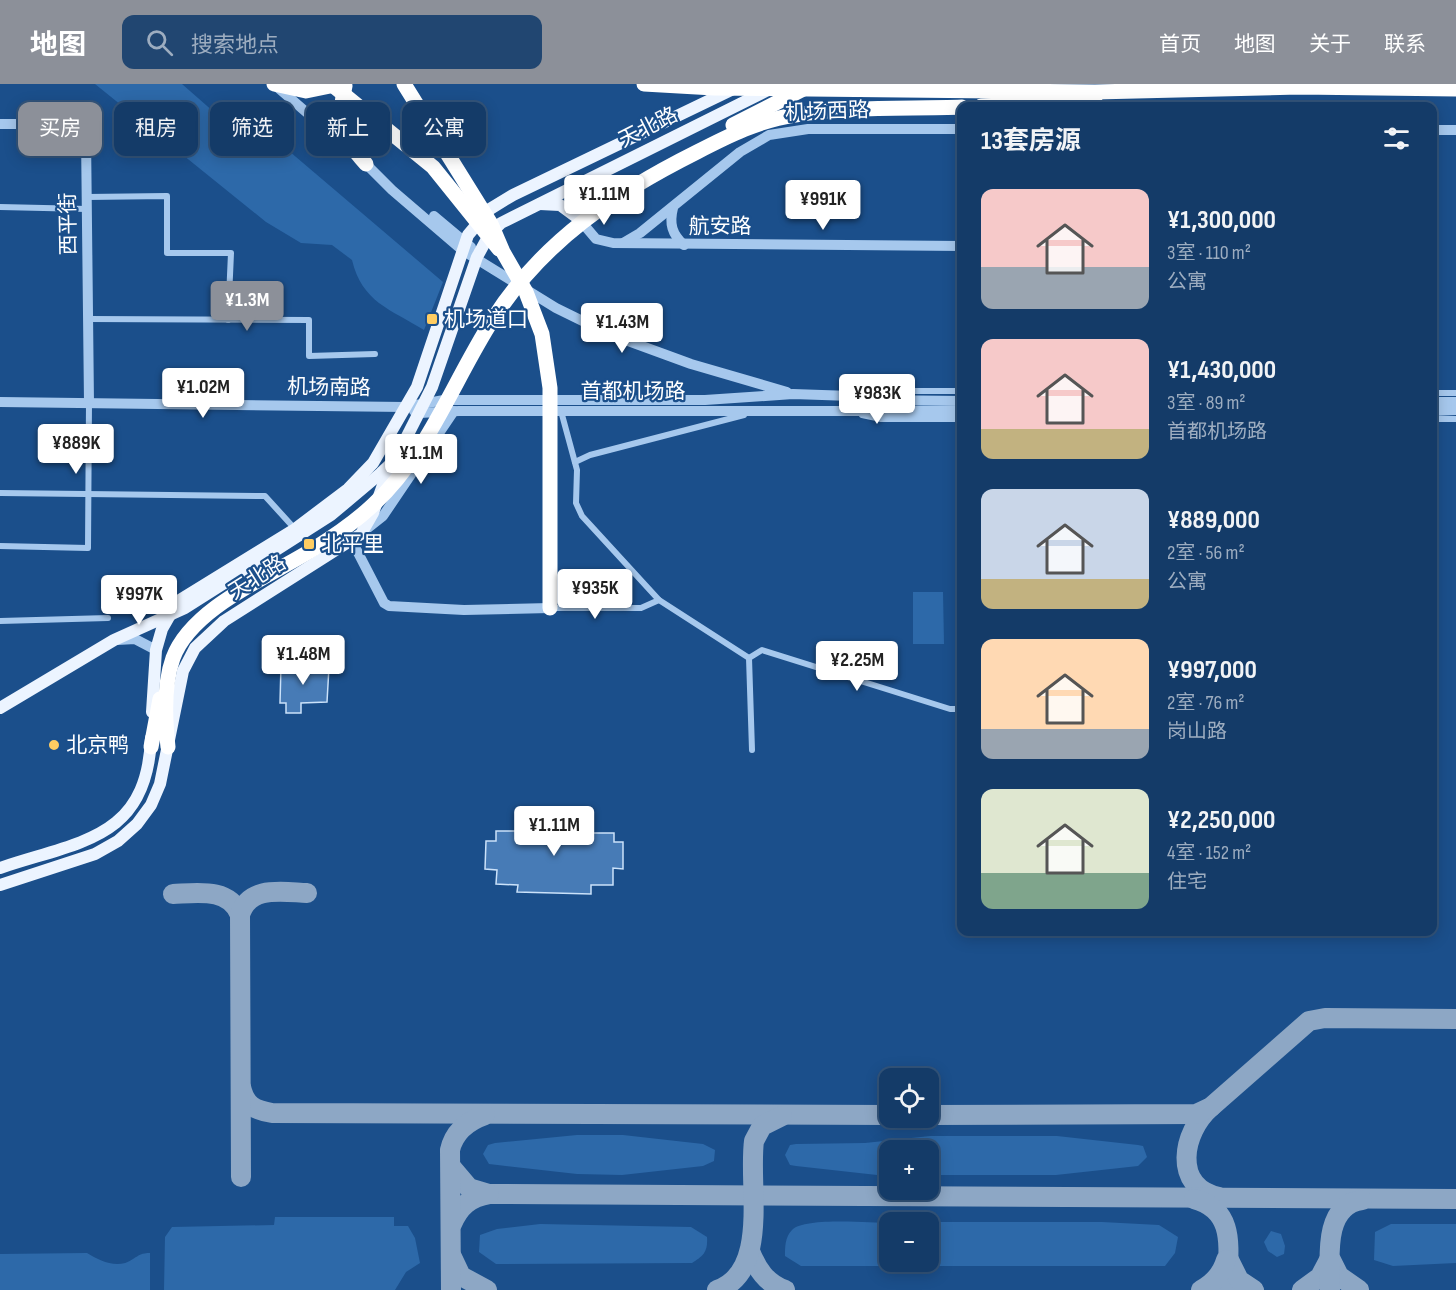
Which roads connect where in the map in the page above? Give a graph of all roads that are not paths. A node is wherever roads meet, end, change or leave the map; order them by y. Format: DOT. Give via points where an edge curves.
graph roads {
  1 [pos="274,84"];
  2 [pos="332,84"];
  3 [pos="340,84"];
  4 [pos="345,84"];
  5 [pos="404,84"];
  6 [pos="644,84"];
  7 [pos="744,84"];
  8 [pos="782,84"];
  9 [pos="813,84"];
  10 [pos="1299,87"];
  11 [pos="1456,89"];
  12 [pos="1068,102"];
  13 [pos="957,107"];
  14 [pos="0,124"];
  15 [pos="957,129"];
  16 [pos="1437,130"];
  17 [pos="1456,130"];
  18 [pos="366,164"];
  19 [pos="601,172"];
  20 [pos="87,203"];
  21 [pos="538,204"];
  22 [pos="0,207"];
  23 [pos="673,208"];
  24 [pos="579,219"];
  25 [pos="623,243"];
  26 [pos="684,245"];
  27 [pos="464,246"];
  28 [pos="957,246"];
  29 [pos="503,252"];
  30 [pos="477,257"];
  31 [pos="88,319"];
  32 [pos="228,320"];
  33 [pos="375,354"];
  34 [pos="957,392"];
  35 [pos="1437,393"];
  36 [pos="1456,393"];
  37 [pos="793,394"];
  38 [pos="850,396"];
  39 [pos="957,401"];
  40 [pos="0,402"];
  41 [pos="1437,402"];
  42 [pos="1456,402"];
  43 [pos="89,403"];
  44 [pos="405,407"];
  45 [pos="422,408"];
  46 [pos="759,410"];
  47 [pos="1456,410"];
  48 [pos="454,411"];
  49 [pos="561,411"];
  50 [pos="793,411"];
  51 [pos="957,411"];
  52 [pos="1437,411"];
  53 [pos="847,412"];
  54 [pos="957,419"];
  55 [pos="1437,419"];
  56 [pos="1456,419"];
  57 [pos="395,460"];
  58 [pos="575,462"];
  59 [pos="0,493"];
  60 [pos="88,495"];
  61 [pos="295,529"];
  62 [pos="364,531"];
  63 [pos="352,541"];
  64 [pos="0,546"];
  65 [pos="659,600"];
  66 [pos="550,608"];
  67 [pos="168,615"];
  68 [pos="108,618"];
  69 [pos="0,621"];
  70 [pos="114,640"];
  71 [pos="156,650"];
  72 [pos="749,658"];
  73 [pos="165,674"];
  74 [pos="0,708"];
  75 [pos="957,709"];
  76 [pos="151,747"];
  77 [pos="168,747"];
  78 [pos="752,750"];
  79 [pos="0,868"];
  80 [pos="0,885"];
  1 -- 3 [label="highway" via="306,91"];
  1 -- 18 [label="street, 首都机场路"];
  2 -- 29 [label="highway" via="433,167 490,241"];
  4 -- 18 [label="highway" via="340,102 341,121 348,143"];
  5 -- 29 [label="highway" via="491,224"];
  6 -- 10 [label="highway" via="1095,92"];
  7 -- 27 [label="main road, 天北路" via="500,202 482,217"];
  8 -- 19 [label="main road, 天北路"];
  9 -- 73 [label="highway" via="614,187 545,240 497,299 423,429 391,474 348,515 192,616 171,643"];
  10 -- 11 [label="highway"];
  10 -- 12 [label="highway" via="1243,94"];
  13 -- 73 [label="highway" via="813,112 770,120 674,163 592,213 543,255 511,292 425,441 386,492 336,534 203,617 179,645"];
  14 -- 20 [label="street, 西平街" via="72,124 81,128 86,135"];
  15 -- 23 [label="street, 机场西路" via="779,132 740,152"];
  16 -- 17 [label="street"];
  18 -- 27 [label="street, 首都机场路"];
  19 -- 21 [label="main road, 天北路"];
  19 -- 24 [label="main road" via="585,188"];
  20 -- 22 [label="street"];
  20 -- 31 [label="street, 西平街"];
  20 -- 32 [label="street" via="167,196 166,253 231,253"];
  21 -- 24 [label="main road" via="560,206"];
  21 -- 30 [label="main road, 天北路" via="495,229"];
  23 -- 25 [label="street, 机场西路"];
  23 -- 26 [label="street" via="672,228"];
  24 -- 25 [label="street, 航安路" via="596,239"];
  25 -- 26 [label="street, 航安路"];
  26 -- 28 [label="street, 航安路"];
  27 -- 30 [label="street, 首都机场路"];
  27 -- 44 [label="main road, 天北路" via="417,387"];
  29 -- 66 [label="highway" via="526,292 546,356 550,388"];
  30 -- 37 [label="street, 首都机场路" via="594,328 691,364"];
  30 -- 45 [label="main road, 天北路"];
  31 -- 32 [label="street"];
  31 -- 43 [label="street, 西平街"];
  32 -- 33 [label="street" via="309,320 309,356"];
  34 -- 38 [label="street, 首都机场路" via="876,391"];
  35 -- 36 [label="street"];
  37 -- 38 [label="street, 首都机场路"];
  37 -- 45 [label="street, 首都机场路" via="705,400 444,400"];
  37 -- 50 [label="street"];
  38 -- 39 [label="street, 首都机场路"];
  40 -- 43 [label="street, 机场南路"];
  41 -- 42 [label="street"];
  43 -- 44 [label="street, 机场南路"];
  43 -- 60 [label="street"];
  44 -- 45 [label="street"];
  44 -- 61 [label="main road, 天北路" via="364,473"];
  45 -- 48 [label="street, 首都机场路"];
  45 -- 57 [label="main road, 天北路"];
  46 -- 49 [label="street, 首都机场路"];
  46 -- 50 [label="street, 首都机场路"];
  46 -- 58 [label="street"];
  47 -- 52 [label="street"];
  48 -- 49 [label="street, 首都机场路"];
  48 -- 62 [label="street" via="383,516"];
  49 -- 58 [label="street"];
  50 -- 53 [label="street, 首都机场路"];
  51 -- 53 [label="street, 首都机场路"];
  53 -- 54 [label="street, 首都机场路" via="881,419"];
  55 -- 56 [label="street"];
  57 -- 62 [label="main road, 天北路" via="386,473"];
  57 -- 67 [label="main road, 天北路" via="323,520"];
  58 -- 65 [label="street" via="578,510"];
  59 -- 60 [label="street"];
  60 -- 61 [label="street" via="265,496"];
  60 -- 64 [label="street" via="88,548"];
  61 -- 67 [label="main road, 天北路" via="178,601"];
  62 -- 63 [label="main road, 天北路"];
  63 -- 66 [label="street" via="389,606 464,610"];
  63 -- 77 [label="main road, 天北路" via="224,621 200,642 183,671"];
  65 -- 66 [label="street" via="640,608"];
  65 -- 72 [label="street"];
  67 -- 70 [label="main road"];
  67 -- 71 [label="main road, 天北路"];
  68 -- 69 [label="street"];
  70 -- 71 [label="street" via="135,639"];
  70 -- 74 [label="main road"];
  71 -- 76 [label="main road, 天北路"];
  72 -- 75 [label="street" via="762,650"];
  72 -- 78 [label="street"];
  73 -- 76 [label="highway"];
  73 -- 77 [label="highway"];
  76 -- 79 [label="main road, 天北路" via="149,771 141,793 116,824 80,843"];
  77 -- 80 [label="main road, 天北路" via="164,773 151,805 118,841 86,858"];
}
